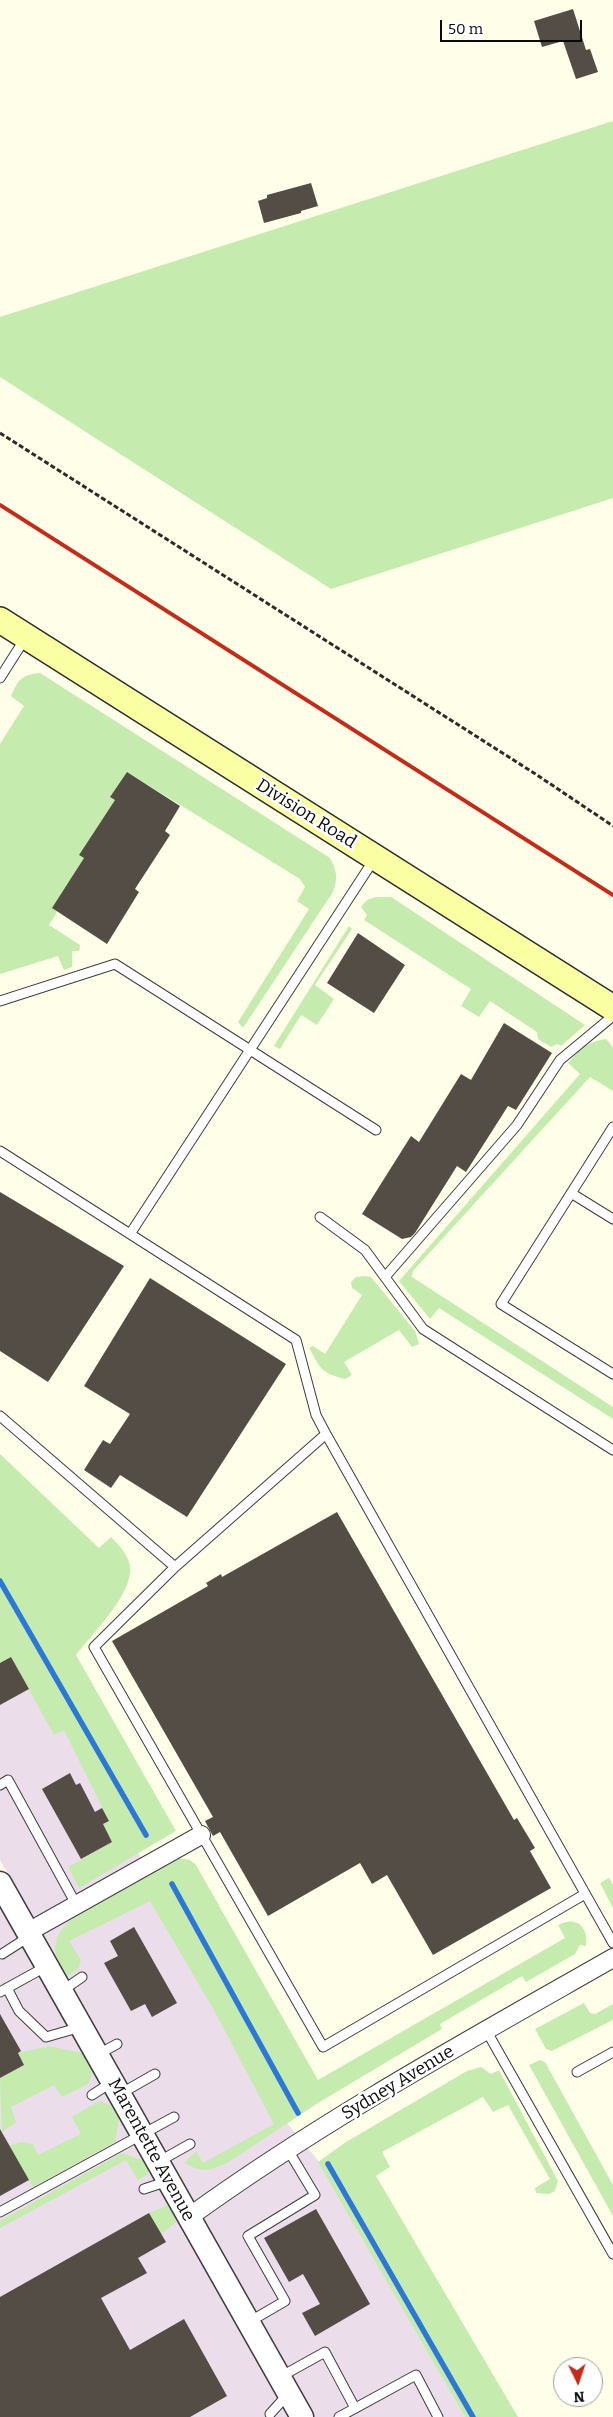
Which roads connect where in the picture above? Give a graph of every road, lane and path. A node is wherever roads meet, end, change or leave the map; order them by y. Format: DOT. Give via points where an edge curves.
graph roads {
  1 [pos="0,433"];
  2 [pos="0,620"];
  3 [pos="26,637"];
  4 [pos="0,678"];
  5 [pos="613,826"];
  6 [pos="375,858"];
  7 [pos="0,1001"];
  8 [pos="613,1008"];
  9 [pos="613,1016"];
  10 [pos="250,1050"];
  11 [pos="613,1127"];
  12 [pos="376,1130"];
  13 [pos="0,1151"];
  14 [pos="572,1192"];
  15 [pos="320,1217"];
  16 [pos="613,1219"];
  17 [pos="130,1234"];
  18 [pos="385,1277"];
  19 [pos="613,1374"];
  20 [pos="0,1416"];
  21 [pos="326,1434"];
  22 [pos="613,1450"];
  23 [pos="175,1567"];
  24 [pos="0,1785"];
  25 [pos="200,1835"];
  26 [pos="0,1883"];
  27 [pos="585,1894"];
  28 [pos="76,1904"];
  29 [pos="29,1934"];
  30 [pos="613,1942"];
  31 [pos="2,1954"];
  32 [pos="613,1958"];
  33 [pos="47,1966"];
  34 [pos="82,1977"];
  35 [pos="4,1990"];
  36 [pos="61,1991"];
  37 [pos="82,2027"];
  38 [pos="486,2030"];
  39 [pos="613,2052"];
  40 [pos="577,2072"];
  41 [pos="155,2074"];
  42 [pos="116,2088"];
  43 [pos="92,2095"];
  44 [pos="174,2116"];
  45 [pos="142,2134"];
  46 [pos="190,2144"];
  47 [pos="288,2150"];
  48 [pos="163,2172"];
  49 [pos="144,2189"];
  50 [pos="0,2212"];
  51 [pos="189,2217"];
  52 [pos="613,2254"];
  53 [pos="248,2322"];
  54 [pos="284,2385"];
  55 [pos="355,2408"];
  56 [pos="270,2414"];
  57 [pos="302,2417"];
  58 [pos="339,2417"];
  59 [pos="438,2417"];
  1 -- 5 [label="path"];
  2 -- 3 [label="main road, Division Road"];
  3 -- 4 [label="lane"];
  3 -- 6 [label="main road, Division Road"];
  6 -- 8 [label="main road, Division Road"];
  6 -- 10 [label="lane"];
  7 -- 10 [label="lane" via="115,964"];
  9 -- 18 [label="lane" via="560,1060 517,1125"];
  10 -- 12 [label="lane"];
  10 -- 17 [label="lane"];
  11 -- 14 [label="lane"];
  13 -- 17 [label="lane"];
  14 -- 16 [label="lane"];
  14 -- 19 [label="lane" via="501,1304"];
  15 -- 18 [label="lane" via="364,1250"];
  17 -- 21 [label="lane" via="296,1340 316,1415"];
  18 -- 22 [label="lane" via="423,1329"];
  20 -- 23 [label="lane"];
  21 -- 23 [label="lane"];
  21 -- 27 [label="lane"];
  23 -- 25 [label="lane" via="94,1647"];
  24 -- 28 [label="lane" via="8,1780"];
  25 -- 27 [label="lane" via="323,2047"];
  25 -- 28 [label="street"];
  26 -- 29 [label="street, Marentette Avenue"];
  27 -- 30 [label="lane"];
  28 -- 29 [label="street"];
  29 -- 31 [label="lane"];
  29 -- 33 [label="street, Marentette Avenue"];
  32 -- 38 [label="street, Sydney Avenue"];
  33 -- 35 [label="lane"];
  33 -- 36 [label="street, Marentette Avenue"];
  34 -- 36 [label="lane"];
  35 -- 37 [label="lane" via="46,2037"];
  36 -- 37 [label="street, Marentette Avenue"];
  37 -- 42 [label="street, Marentette Avenue" via="107,2049"];
  38 -- 47 [label="street, Sydney Avenue"];
  38 -- 52 [label="lane"];
  39 -- 40 [label="lane"];
  41 -- 42 [label="lane"];
  42 -- 43 [label="lane"];
  42 -- 45 [label="street, Marentette Avenue"];
  44 -- 45 [label="lane"];
  45 -- 48 [label="street, Marentette Avenue"];
  45 -- 50 [label="lane"];
  46 -- 48 [label="lane"];
  47 -- 51 [label="street, Sydney Avenue"];
  47 -- 53 [label="lane" via="315,2195 248,2236 285,2301"];
  48 -- 49 [label="lane"];
  48 -- 51 [label="street, Marentette Avenue"];
  51 -- 53 [label="street, Marentette Avenue"];
  53 -- 54 [label="street, Marentette Avenue"];
  54 -- 55 [label="lane" via="325,2352"];
  54 -- 56 [label="lane"];
  54 -- 57 [label="street, Marentette Avenue"];
  55 -- 58 [label="lane"];
  55 -- 59 [label="lane" via="416,2375"];
}
